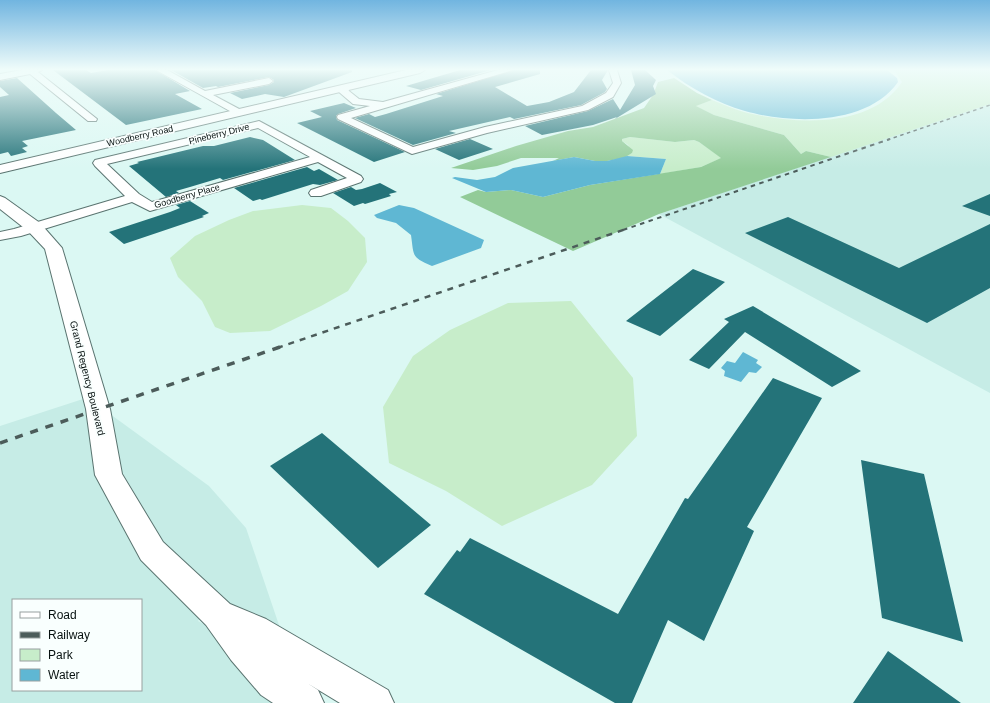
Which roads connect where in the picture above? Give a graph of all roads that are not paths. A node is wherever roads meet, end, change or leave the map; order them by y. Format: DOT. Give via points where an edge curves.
graph roads {
  1 [pos="72,103"];
  2 [pos="220,103"];
  3 [pos="278,103"];
  4 [pos="369,103"];
  5 [pos="392,103"];
  6 [pos="595,103"];
  7 [pos="388,104"];
  8 [pos="237,112"];
  9 [pos="92,119"];
  10 [pos="320,158"];
  11 [pos="0,169"];
  12 [pos="316,193"];
  13 [pos="134,197"];
  14 [pos="0,201"];
  15 [pos="25,230"];
  16 [pos="0,236"];
  17 [pos="0,245"];
  18 [pos="218,614"];
  19 [pos="305,703"];
  20 [pos="374,703"];
  1 -- 9 [label="street"];
  2 -- 8 [label="street"];
  3 -- 8 [label="street, Woodberry Road"];
  4 -- 7 [label="street"];
  5 -- 7 [label="street"];
  6 -- 7 [label="street" via="585,108 485,130 412,150 342,117"];
  8 -- 11 [label="street, Woodberry Road"];
  10 -- 12 [label="street, Pineberry Drive" via="357,179"];
  10 -- 13 [label="street, Goodberry Place" via="150,207"];
  10 -- 13 [label="street, Pineberry Drive" via="259,124 99,163"];
  13 -- 15 [label="street"];
  14 -- 15 [label="street, Grand Regency Boulevard"];
  15 -- 16 [label="street"];
  15 -- 17 [label="street"];
  15 -- 18 [label="street, Grand Regency Boulevard" via="53,248 98,409 109,475 152,551"];
  18 -- 19 [label="street, Grand Regency Boulevard" via="243,648 274,682"];
  18 -- 20 [label="street, Grand Regency Boulevard" via="254,630"];
}
